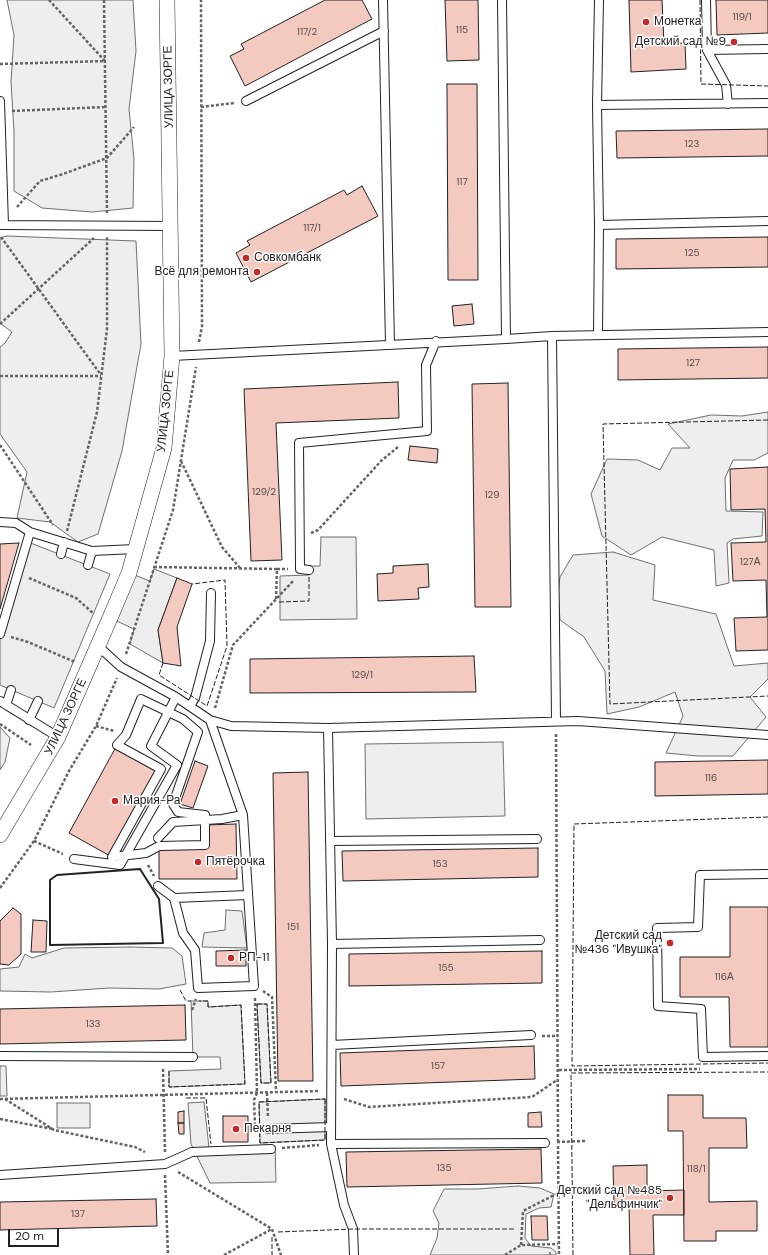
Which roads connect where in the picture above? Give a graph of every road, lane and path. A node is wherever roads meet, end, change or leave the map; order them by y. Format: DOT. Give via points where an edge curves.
graph roads {
  1 [pos="49,0"];
  2 [pos="104,0"];
  3 [pos="167,0"];
  4 [pos="383,0"];
  5 [pos="502,0"];
  6 [pos="599,0"];
  7 [pos="706,0"];
  8 [pos="384,31"];
  9 [pos="768,49"];
  10 [pos="707,50"];
  11 [pos="105,61"];
  12 [pos="0,64"];
  13 [pos="0,101"];
  14 [pos="246,101"];
  15 [pos="768,103"];
  16 [pos="728,104"];
  17 [pos="597,105"];
  18 [pos="106,107"];
  19 [pos="201,107"];
  20 [pos="0,111"];
  21 [pos="134,127"];
  22 [pos="107,158"];
  23 [pos="768,221"];
  24 [pos="2,225"];
  25 [pos="599,225"];
  26 [pos="107,226"];
  27 [pos="170,226"];
  28 [pos="0,236"];
  29 [pos="38,289"];
  30 [pos="0,324"];
  31 [pos="768,332"];
  32 [pos="598,335"];
  33 [pos="552,336"];
  34 [pos="506,338"];
  35 [pos="436,341"];
  36 [pos="390,345"];
  37 [pos="172,356"];
  38 [pos="0,376"];
  39 [pos="102,376"];
  40 [pos="414,433"];
  41 [pos="0,444"];
  42 [pos="181,460"];
  43 [pos="0,522"];
  44 [pos="30,532"];
  45 [pos="300,538"];
  46 [pos="64,542"];
  47 [pos="135,548"];
  48 [pos="92,551"];
  49 [pos="61,554"];
  50 [pos="88,565"];
  51 [pos="154,567"];
  52 [pos="241,568"];
  53 [pos="309,570"];
  54 [pos="299,572"];
  55 [pos="18,574"];
  56 [pos="211,593"];
  57 [pos="276,599"];
  58 [pos="105,629"];
  59 [pos="0,634"];
  60 [pos="98,646"];
  61 [pos="88,667"];
  62 [pos="11,690"];
  63 [pos="176,697"];
  64 [pos="38,701"];
  65 [pos="3,703"];
  66 [pos="190,706"];
  67 [pos="168,712"];
  68 [pos="29,720"];
  69 [pos="210,720"];
  70 [pos="556,722"];
  71 [pos="0,724"];
  72 [pos="96,726"];
  73 [pos="328,728"];
  74 [pos="126,735"];
  75 [pos="768,735"];
  76 [pos="58,737"];
  77 [pos="32,745"];
  78 [pos="243,815"];
  79 [pos="205,820"];
  80 [pos="0,835"];
  81 [pos="158,838"];
  82 [pos="537,839"];
  83 [pos="34,841"];
  84 [pos="330,841"];
  85 [pos="126,856"];
  86 [pos="74,859"];
  87 [pos="768,874"];
  88 [pos="158,886"];
  89 [pos="248,895"];
  90 [pos="174,898"];
  91 [pos="540,940"];
  92 [pos="332,944"];
  93 [pos="254,986"];
  94 [pos="531,1035"];
  95 [pos="332,1045"];
  96 [pos="0,1056"];
  97 [pos="768,1056"];
  98 [pos="193,1057"];
  99 [pos="162,1058"];
  100 [pos="706,1069"];
  101 [pos="558,1070"];
  102 [pos="557,1080"];
  103 [pos="332,1090"];
  104 [pos="276,1092"];
  105 [pos="257,1093"];
  106 [pos="267,1093"];
  107 [pos="163,1096"];
  108 [pos="0,1099"];
  109 [pos="0,1119"];
  110 [pos="331,1127"];
  111 [pos="268,1129"];
  112 [pos="54,1130"];
  113 [pos="585,1141"];
  114 [pos="558,1142"];
  115 [pos="545,1143"];
  116 [pos="331,1144"];
  117 [pos="271,1149"];
  118 [pos="256,1150"];
  119 [pos="165,1164"];
  120 [pos="0,1175"];
  121 [pos="558,1193"];
  122 [pos="272,1229"];
  123 [pos="558,1244"];
  124 [pos="521,1245"];
  125 [pos="168,1255"];
  126 [pos="224,1255"];
  127 [pos="354,1255"];
  128 [pos="505,1255"];
  129 [pos="559,1255"];
  1 -- 11 [label="path"];
  2 -- 11 [label="path"];
  3 -- 27 [label="street, УЛИЦА ЗОРГЕ"];
  4 -- 8 [label="lane"];
  5 -- 34 [label="lane"];
  6 -- 17 [label="lane"];
  7 -- 10 [label="lane"];
  8 -- 14 [label="lane"];
  8 -- 36 [label="lane"];
  9 -- 10 [label="lane"];
  10 -- 16 [label="lane" via="726,84"];
  11 -- 12 [label="path"];
  11 -- 18 [label="path"];
  13 -- 20 [label="lane"];
  14 -- 19 [label="path"];
  15 -- 16 [label="lane"];
  16 -- 17 [label="lane"];
  17 -- 25 [label="lane"];
  18 -- 20 [label="path"];
  18 -- 22 [label="path"];
  20 -- 24 [label="lane"];
  21 -- 22 [label="path"];
  22 -- 24 [label="path" via="40,181"];
  22 -- 26 [label="path"];
  23 -- 25 [label="lane"];
  24 -- 26 [label="lane"];
  25 -- 32 [label="lane"];
  26 -- 27 [label="lane"];
  26 -- 29 [label="path"];
  26 -- 39 [label="path" via="107,329"];
  27 -- 37 [label="street, УЛИЦА ЗОРГЕ"];
  28 -- 29 [label="path"];
  29 -- 30 [label="path"];
  29 -- 39 [label="path"];
  31 -- 32 [label="lane"];
  32 -- 33 [label="lane"];
  33 -- 34 [label="lane"];
  33 -- 70 [label="lane"];
  34 -- 35 [label="lane"];
  35 -- 36 [label="lane"];
  35 -- 40 [label="lane" via="426,365 427,432"];
  36 -- 37 [label="lane"];
  37 -- 47 [label="street, УЛИЦА ЗОРГЕ" via="164,448"];
  38 -- 39 [label="path"];
  39 -- 46 [label="path" via="97,412"];
  40 -- 45 [label="path" via="381,461 318,530"];
  40 -- 45 [label="lane" via="299,443"];
  41 -- 46 [label="path"];
  42 -- 52 [label="path" via="222,547"];
  43 -- 44 [label="lane" via="16,523"];
  44 -- 46 [label="lane"];
  44 -- 55 [label="lane"];
  45 -- 54 [label="lane"];
  46 -- 48 [label="lane"];
  46 -- 49 [label="lane"];
  47 -- 48 [label="lane"];
  47 -- 58 [label="street, УЛИЦА ЗОРГЕ" via="129,573"];
  48 -- 50 [label="lane"];
  51 -- 52 [label="path"];
  52 -- 57 [label="path" via="277,569"];
  53 -- 54 [label="lane"];
  54 -- 57 [label="path"];
  55 -- 58 [label="path" via="76,598 100,619"];
  55 -- 59 [label="lane"];
  56 -- 66 [label="lane" via="210,641 195,698"];
  57 -- 69 [label="path" via="234,645"];
  58 -- 60 [label="street, УЛИЦА ЗОРГЕ"];
  59 -- 61 [label="path" via="28,642"];
  60 -- 61 [label="street, УЛИЦА ЗОРГЕ"];
  60 -- 63 [label="lane" via="121,667"];
  61 -- 76 [label="street, УЛИЦА ЗОРГЕ"];
  62 -- 65 [label="lane"];
  63 -- 66 [label="lane"];
  63 -- 67 [label="lane"];
  64 -- 68 [label="lane"];
  65 -- 68 [label="lane"];
  66 -- 69 [label="lane"];
  67 -- 74 [label="lane" via="141,699"];
  67 -- 79 [label="lane" via="183,719 198,732 173,804 178,812 205,815"];
  67 -- 85 [label="lane" via="151,746 177,765"];
  68 -- 76 [label="lane"];
  69 -- 73 [label="lane" via="231,726"];
  69 -- 78 [label="lane"];
  70 -- 73 [label="lane"];
  70 -- 75 [label="lane" via="578,721"];
  70 -- 101 [label="path"];
  71 -- 77 [label="path"];
  72 -- 74 [label="path"];
  73 -- 84 [label="lane"];
  74 -- 85 [label="lane" via="117,745 161,769 112,857"];
  76 -- 80 [label="street, УЛИЦА ЗОРГЕ"];
  78 -- 79 [label="lane"];
  78 -- 89 [label="lane"];
  79 -- 81 [label="lane" via="173,822"];
  79 -- 85 [label="lane" via="205,845 159,846 146,853"];
  82 -- 84 [label="lane"];
  83 -- 86 [label="path"];
  84 -- 92 [label="lane"];
  85 -- 86 [label="lane" via="120,865"];
  87 -- 97 [label="lane" via="700,876 698,927 657,928 658,1006 701,1009 703,1057"];
  88 -- 90 [label="lane"];
  89 -- 90 [label="lane"];
  89 -- 93 [label="lane"];
  90 -- 93 [label="lane" via="183,933 195,950 198,988"];
  91 -- 92 [label="lane"];
  92 -- 95 [label="lane"];
  93 -- 104 [label="path" via="272,997"];
  93 -- 105 [label="path"];
  94 -- 95 [label="lane"];
  95 -- 103 [label="lane"];
  96 -- 99 [label="lane"];
  98 -- 99 [label="lane"];
  99 -- 107 [label="path"];
  100 -- 101 [label="path"];
  101 -- 102 [label="path"];
  102 -- 103 [label="path" via="532,1097 369,1107 346,1101"];
  102 -- 114 [label="path"];
  103 -- 104 [label="path"];
  103 -- 110 [label="lane"];
  104 -- 106 [label="path"];
  105 -- 106 [label="path"];
  105 -- 107 [label="path"];
  105 -- 118 [label="path" via="254,1100"];
  106 -- 111 [label="path"];
  107 -- 108 [label="path"];
  107 -- 119 [label="path"];
  109 -- 112 [label="path"];
  110 -- 111 [label="lane"];
  110 -- 116 [label="lane"];
  113 -- 114 [label="path"];
  114 -- 115 [label="path"];
  114 -- 121 [label="path"];
  115 -- 116 [label="lane"];
  116 -- 117 [label="path"];
  116 -- 127 [label="lane" via="344,1205 353,1229"];
  117 -- 118 [label="lane"];
  118 -- 119 [label="lane" via="192,1152"];
  119 -- 120 [label="lane"];
  119 -- 125 [label="path"];
  121 -- 123 [label="path"];
  121 -- 124 [label="path" via="523,1212"];
  122 -- 126 [label="path"];
  123 -- 124 [label="path"];
  123 -- 129 [label="path"];
  124 -- 128 [label="path"];
}
